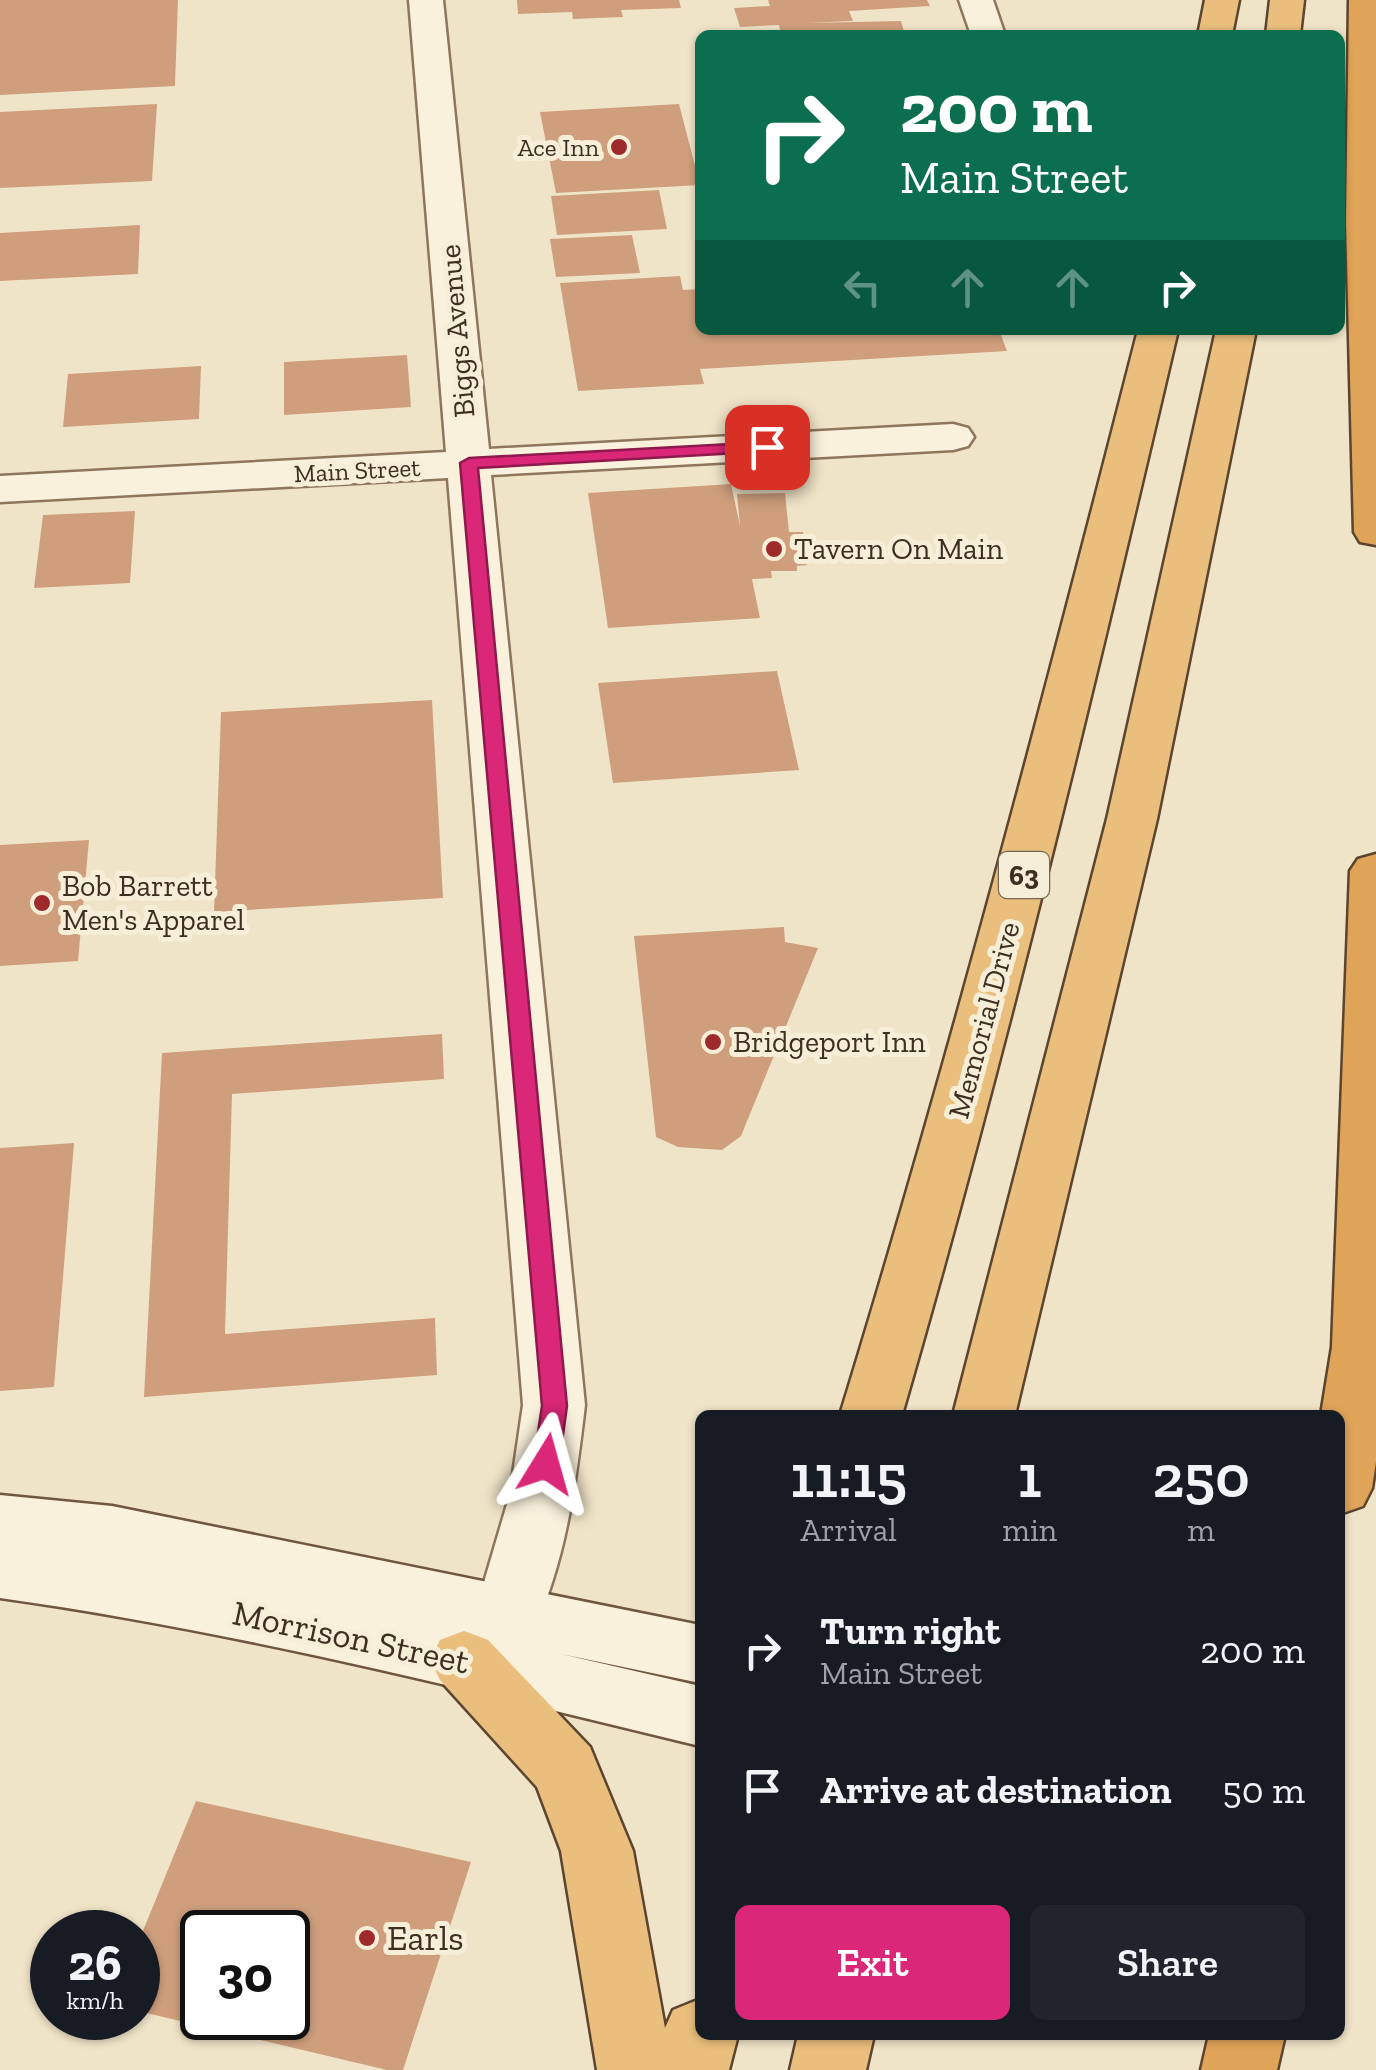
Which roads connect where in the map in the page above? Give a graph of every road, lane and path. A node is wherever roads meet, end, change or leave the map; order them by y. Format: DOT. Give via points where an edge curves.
graph roads {
  1 [pos="426,0"];
  2 [pos="976,0"];
  3 [pos="1287,0"];
  4 [pos="1366,0"];
  5 [pos="986,30"];
  6 [pos="1284,30"];
  7 [pos="1157,335"];
  8 [pos="1235,335"];
  9 [pos="953,437"];
  10 [pos="469,463"];
  11 [pos="0,489"];
  12 [pos="1376,532"];
  13 [pos="1376,871"];
  14 [pos="872,1410"];
  15 [pos="985,1410"];
  16 [pos="1345,1457"];
  17 [pos="0,1522"];
  18 [pos="0,1571"];
  19 [pos="486,1636"];
  20 [pos="695,1654"];
  21 [pos="695,1714"];
  22 [pos="699,2040"];
  23 [pos="835,2040"];
  24 [pos="1246,2040"];
  25 [pos="635,2070"];
  26 [pos="692,2070"];
  27 [pos="828,2070"];
  28 [pos="1240,2070"];
  1 -- 10 [label="street, Biggs Avenue"];
  2 -- 5 [label="street"];
  3 -- 6 [label="highway"];
  4 -- 12 [label="highway" via="1365,222"];
  7 -- 14 [label="highway, Memorial Drive / 63" via="1039,818"];
  8 -- 15 [label="highway" via="1132,818"];
  9 -- 10 [label="street, Main Street"];
  10 -- 11 [label="street, Main Street"];
  10 -- 19 [label="street, Biggs Avenue" via="554,1406 542,1494"];
  13 -- 16 [label="highway" via="1363,1347"];
  17 -- 19 [label="street, Morrison Street" via="112,1534"];
  18 -- 19 [label="street, Morrison Street"];
  19 -- 20 [label="street, Morrison Street"];
  19 -- 21 [label="street, Morrison Street"];
  19 -- 25 [label="highway" via="565,1769 597,1851"];
  22 -- 26 [label="highway"];
  23 -- 27 [label="highway"];
  24 -- 28 [label="highway"];
}
